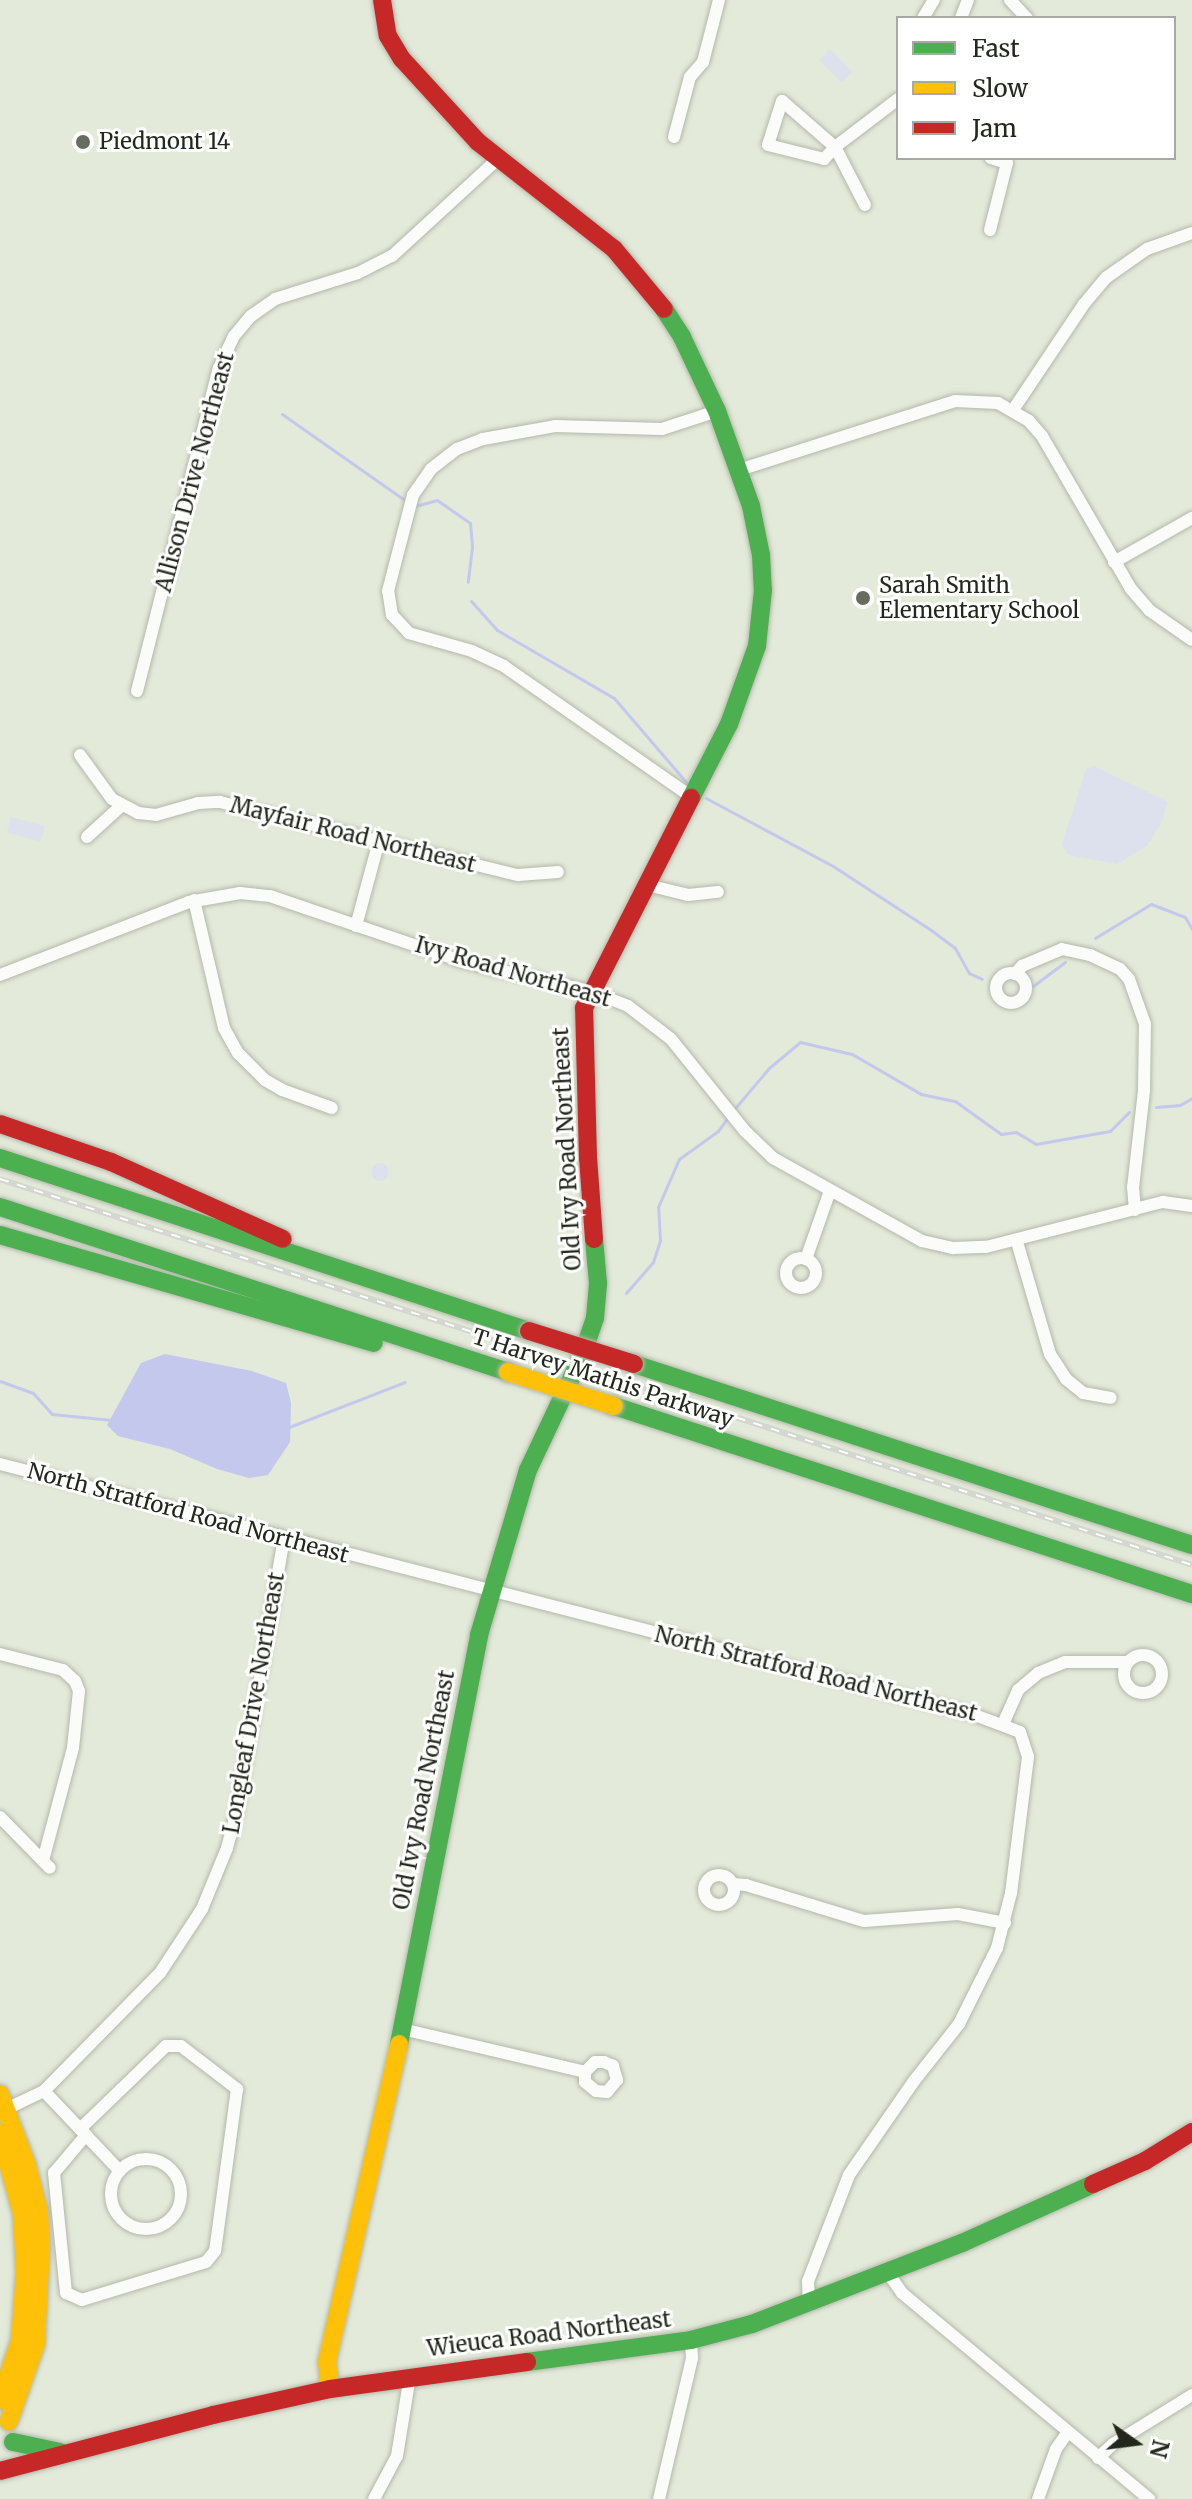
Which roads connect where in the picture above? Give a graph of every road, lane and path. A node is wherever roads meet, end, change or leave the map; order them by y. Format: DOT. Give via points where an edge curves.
graph roads {
  1 [pos="382,0"];
  2 [pos="719,0"];
  3 [pos="1010,0"];
  4 [pos="1025,16"];
  5 [pos="896,101"];
  6 [pos="674,137"];
  7 [pos="835,147"];
  8 [pos="498,159"];
  9 [pos="997,160"];
  10 [pos="865,205"];
  11 [pos="990,230"];
  12 [pos="1192,233"];
  13 [pos="1013,410"];
  14 [pos="717,411"];
  15 [pos="739,470"];
  16 [pos="1192,518"];
  17 [pos="1114,562"];
  18 [pos="1192,640"];
  19 [pos="137,691"];
  20 [pos="80,755"];
  21 [pos="693,798"];
  22 [pos="121,806"];
  23 [pos="87,837"];
  24 [pos="379,841"];
  25 [pos="558,872"];
  26 [pos="647,885"];
  27 [pos="718,892"];
  28 [pos="194,900"];
  29 [pos="356,926"];
  30 [pos="1015,974"];
  31 [pos="0,975"];
  32 [pos="590,991"];
  33 [pos="332,1108"];
  34 [pos="0,1124"];
  35 [pos="0,1158"];
  36 [pos="830,1191"];
  37 [pos="1192,1206"];
  38 [pos="0,1207"];
  39 [pos="1135,1210"];
  40 [pos="0,1235"];
  41 [pos="1017,1242"];
  42 [pos="806,1259"];
  43 [pos="333,1267"];
  44 [pos="508,1372"];
  45 [pos="1111,1398"];
  46 [pos="0,1464"];
  47 [pos="284,1538"];
  48 [pos="1192,1545"];
  49 [pos="491,1591"];
  50 [pos="1192,1594"];
  51 [pos="0,1654"];
  52 [pos="1128,1662"];
  53 [pos="1003,1724"];
  54 [pos="0,1817"];
  55 [pos="733,1884"];
  56 [pos="1005,1923"];
  57 [pos="402,2029"];
  58 [pos="585,2072"];
  59 [pos="44,2091"];
  60 [pos="2,2105"];
  61 [pos="83,2132"];
  62 [pos="1192,2132"];
  63 [pos="0,2133"];
  64 [pos="120,2171"];
  65 [pos="888,2273"];
  66 [pos="809,2304"];
  67 [pos="691,2340"];
  68 [pos="410,2376"];
  69 [pos="330,2389"];
  70 [pos="1192,2395"];
  71 [pos="0,2400"];
  72 [pos="4,2417"];
  73 [pos="1067,2433"];
  74 [pos="7,2451"];
  75 [pos="70,2452"];
  76 [pos="1098,2458"];
  77 [pos="48,2459"];
  78 [pos="0,2471"];
  79 [pos="374,2499"];
  80 [pos="659,2499"];
  81 [pos="1038,2499"];
  82 [pos="1149,2499"];
  1 -- 8 [label="main road, Old Ivy Road Northeast" via="388,36 402,59"];
  2 -- 6 [label="street" via="703,62 690,77"];
  3 -- 4 [label="street"];
  5 -- 7 [label="street"];
  7 -- 7 [label="street" via="824,159 768,145 782,101"];
  7 -- 10 [label="street"];
  8 -- 14 [label="main road, Old Ivy Road Northeast" via="588,226 637,274 682,337"];
  8 -- 19 [label="street, Allison Drive Northeast" via="392,256 358,273 275,299 234,336 219,368"];
  9 -- 11 [label="street" via="1007,163"];
  12 -- 13 [label="street" via="1147,249 1107,277"];
  13 -- 15 [label="street" via="984,400 955,401"];
  13 -- 17 [label="street" via="1042,436"];
  14 -- 15 [label="main road, Old Ivy Road Northeast"];
  14 -- 21 [label="street" via="662,429 555,426 457,449 431,469 413,495 388,591 392,615 409,633 504,666"];
  15 -- 21 [label="main road, Old Ivy Road Northeast" via="761,555 761,624 735,710"];
  16 -- 17 [label="street"];
  17 -- 18 [label="street" via="1149,610"];
  20 -- 22 [label="street"];
  21 -- 26 [label="main road, Old Ivy Road Northeast"];
  22 -- 23 [label="street"];
  22 -- 24 [label="street, Mayfair Road Northeast" via="156,815 220,802"];
  24 -- 25 [label="street, Mayfair Road Northeast" via="518,875"];
  24 -- 29 [label="street"];
  26 -- 27 [label="street" via="688,895"];
  26 -- 32 [label="main road, Old Ivy Road Northeast"];
  28 -- 29 [label="street, Ivy Road Northeast" via="240,893 270,896"];
  28 -- 31 [label="street, Ivy Road Northeast"];
  28 -- 33 [label="street" via="224,1028 238,1053 282,1090"];
  29 -- 32 [label="street, Ivy Road Northeast" via="464,962"];
  30 -- 39 [label="street" via="1062,949 1090,955 1129,979 1145,1024"];
  32 -- 36 [label="street, Ivy Road Northeast" via="628,1006 659,1028 758,1145"];
  32 -- 49 [label="main road, Old Ivy Road Northeast" via="583,1024 598,1283 595,1318 528,1470"];
  34 -- 43 [label="main road" via="186,1193"];
  35 -- 43 [label="main road, T Harvey Mathis Parkway"];
  36 -- 41 [label="street, Ivy Road Northeast" via="936,1245 968,1249"];
  36 -- 42 [label="street"];
  37 -- 39 [label="street, Ivy Road Northeast" via="1172,1201"];
  38 -- 44 [label="main road, T Harvey Mathis Parkway"];
  39 -- 41 [label="street, Ivy Road Northeast"];
  40 -- 44 [label="main road" via="331,1332"];
  41 -- 45 [label="street" via="1050,1354 1083,1393"];
  43 -- 48 [label="main road, T Harvey Mathis Parkway, bridge"];
  44 -- 50 [label="main road, T Harvey Mathis Parkway, bridge"];
  46 -- 47 [label="street, North Stratford Road Northeast"];
  47 -- 49 [label="street, North Stratford Road Northeast"];
  47 -- 59 [label="street, Longleaf Drive Northeast" via="237,1810 213,1886 160,1973"];
  49 -- 53 [label="street, North Stratford Road Northeast"];
  49 -- 57 [label="main road, Old Ivy Road Northeast"];
  51 -- 54 [label="street" via="63,1670 79,1691 73,1748 47,1865"];
  52 -- 53 [label="street" via="1065,1662 1038,1673 1018,1690"];
  53 -- 56 [label="street, North Stratford Road Northeast" via="1020,1732 1028,1757"];
  55 -- 56 [label="street" via="864,1921 958,1914"];
  56 -- 66 [label="street, North Stratford Road Northeast" via="959,2024 849,2175 808,2281"];
  57 -- 58 [label="street"];
  57 -- 69 [label="main road, Old Ivy Road Northeast" via="327,2362"];
  59 -- 60 [label="street, Longleaf Drive Northeast"];
  59 -- 61 [label="street"];
  60 -- 72 [label="main road" via="39,2211 42,2272 36,2344"];
  61 -- 61 [label="street" via="54,2173 66,2293 82,2300 206,2262 215,2251 237,2089 181,2046 166,2046"];
  61 -- 64 [label="street"];
  62 -- 65 [label="main road, Wieuca Road Northeast" via="1145,2161"];
  63 -- 71 [label="main road" via="22,2214 25,2272 20,2341"];
  64 -- 64 [label="street" via="145,2159 168,2167 180,2186 173,2217 149,2229 120,2218 111,2197"];
  65 -- 66 [label="main road, Wieuca Road Northeast"];
  65 -- 73 [label="street" via="902,2293"];
  66 -- 67 [label="main road, Wieuca Road Northeast"];
  67 -- 68 [label="main road, Wieuca Road Northeast"];
  67 -- 80 [label="street" via="692,2358"];
  68 -- 69 [label="main road, Wieuca Road Northeast"];
  68 -- 79 [label="street" via="397,2456"];
  69 -- 75 [label="main road, Wieuca Road Northeast"];
  70 -- 76 [label="street"];
  72 -- 74 [label="main road" via="14,2431"];
  73 -- 76 [label="street"];
  73 -- 81 [label="street"];
  74 -- 75 [label="main road, Wieuca Road Northeast"];
  74 -- 77 [label="main road, Wieuca Road Northeast"];
  75 -- 77 [label="main road, Wieuca Road Northeast"];
  76 -- 82 [label="street"];
  77 -- 78 [label="main road, Wieuca Road Northeast"];
}
